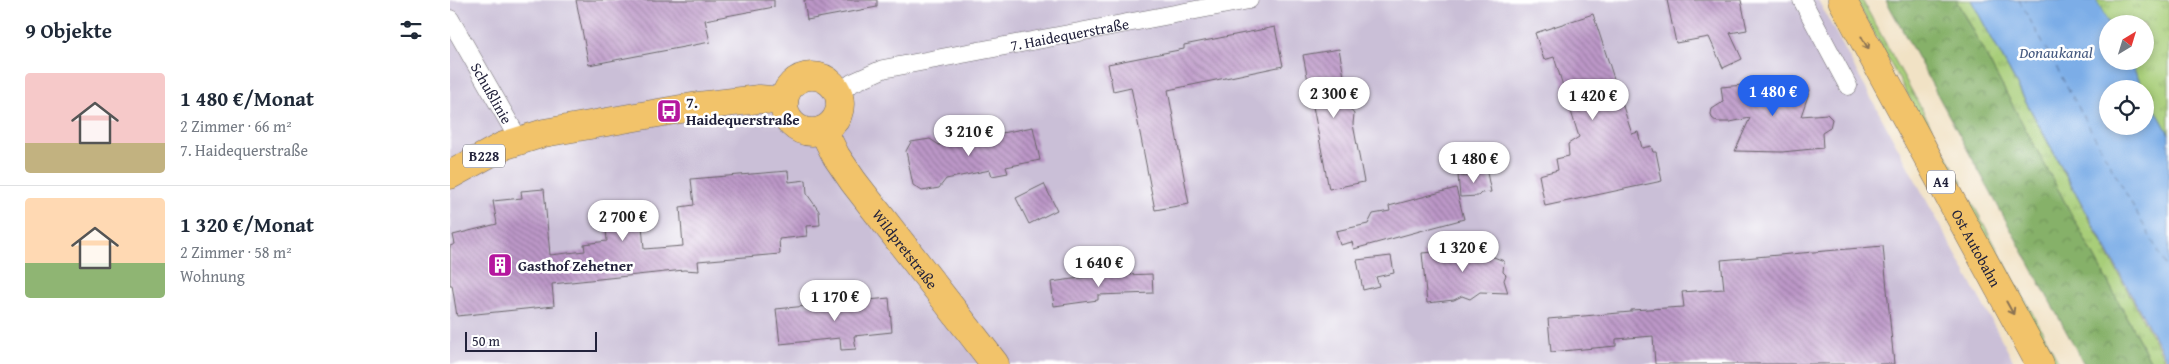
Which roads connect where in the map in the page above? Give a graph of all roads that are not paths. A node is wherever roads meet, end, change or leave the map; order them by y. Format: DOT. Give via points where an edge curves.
graph roads {
  1 [pos="1249,0"];
  2 [pos="1802,0"];
  3 [pos="1842,0"];
  4 [pos="450,19"];
  5 [pos="1848,86"];
  6 [pos="838,93"];
  7 [pos="784,101"];
  8 [pos="823,130"];
  9 [pos="519,140"];
  10 [pos="450,175"];
  11 [pos="995,364"];
  12 [pos="2040,364"];
  1 -- 6 [label="street, 7. Haidequerstraße" via="882,69"];
  2 -- 5 [label="street"];
  3 -- 12 [label="main road, Ost Autobahn / A4, one-way"];
  4 -- 9 [label="street, Schußlinie"];
  6 -- 7 [label="main road" via="824,79 805,76 788,88"];
  6 -- 8 [label="main road" via="840,108 837,117"];
  7 -- 8 [label="main road" via="792,125 813,132"];
  7 -- 9 [label="main road, B228" via="760,99 698,106"];
  8 -- 11 [label="main road, Wildpretstraße" via="853,181"];
  9 -- 10 [label="main road, B228"];
}
